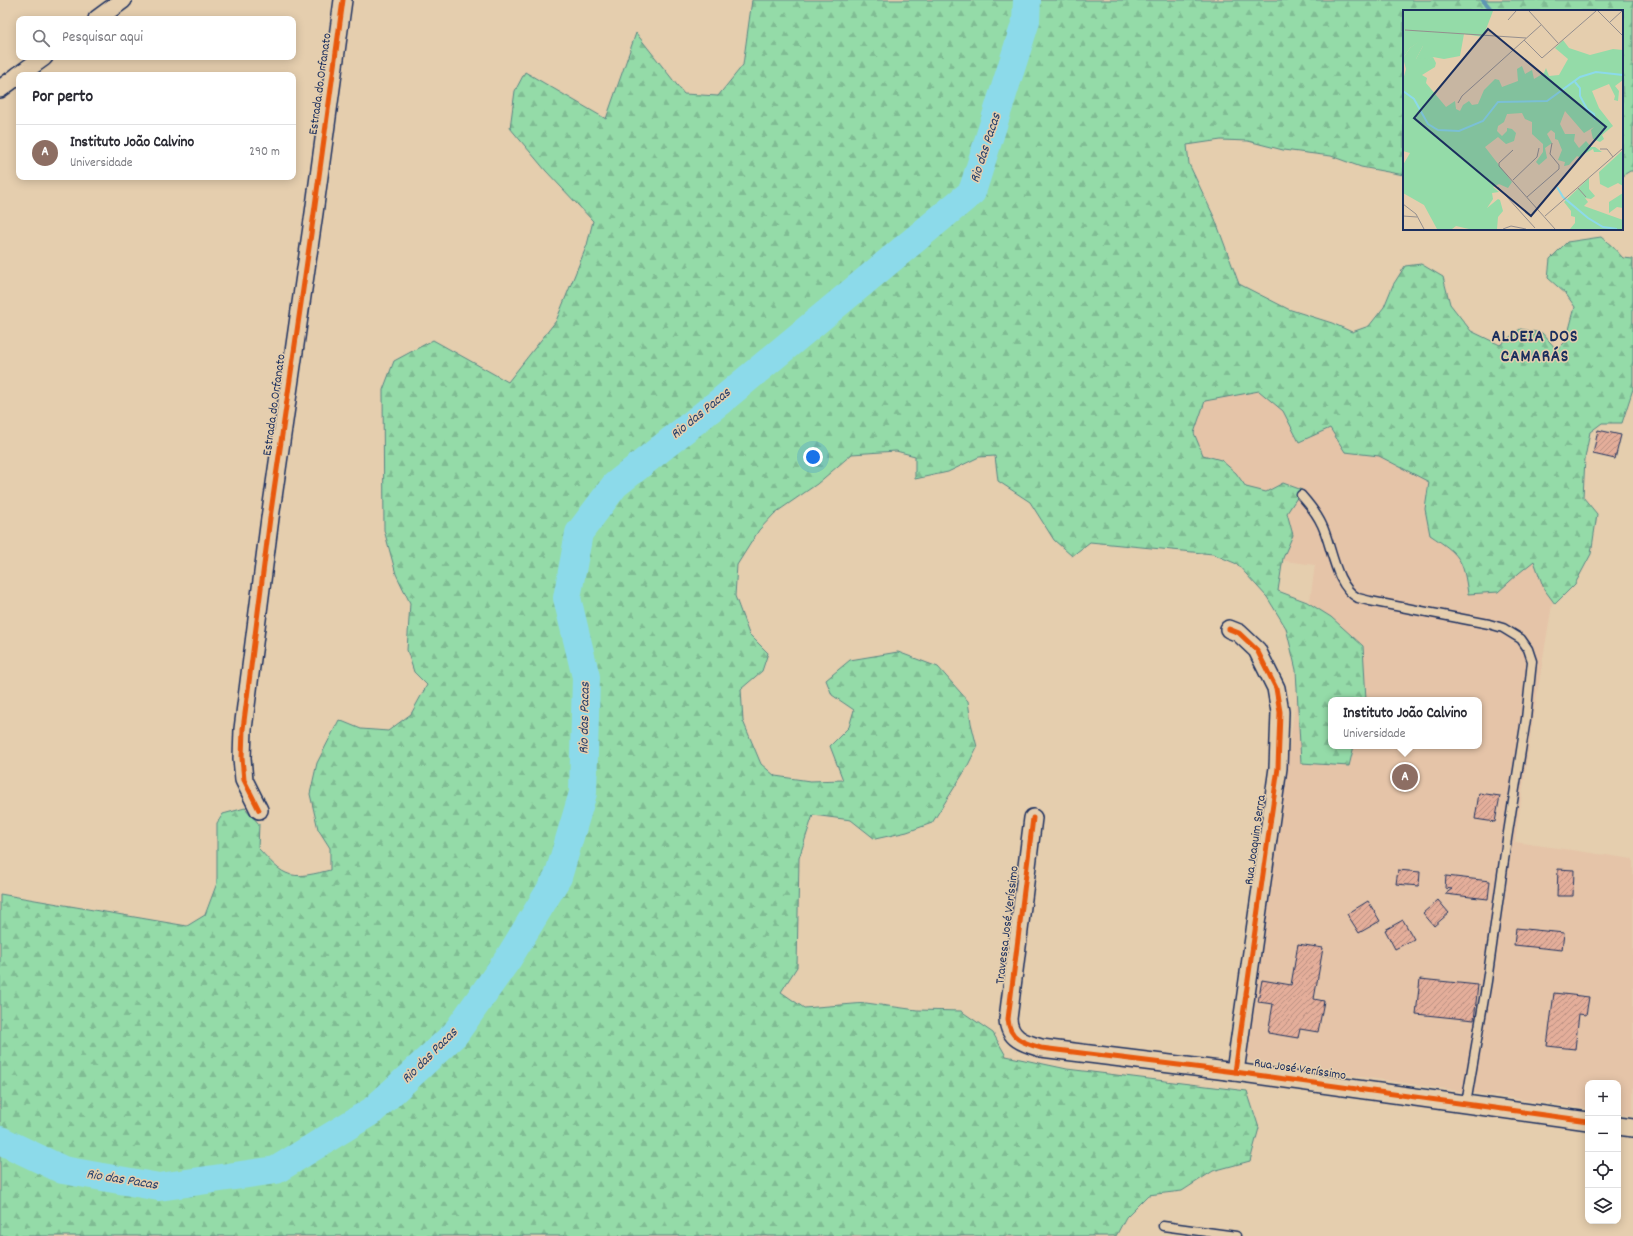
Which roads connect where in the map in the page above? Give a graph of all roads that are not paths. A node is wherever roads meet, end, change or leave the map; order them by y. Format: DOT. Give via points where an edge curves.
graph roads {
  1 [pos="123,0"];
  2 [pos="343,0"];
  3 [pos="101,16"];
  4 [pos="40,60"];
  5 [pos="23,72"];
  6 [pos="16,77"];
  7 [pos="0,89"];
  8 [pos="1301,495"];
  9 [pos="1229,629"];
  10 [pos="258,810"];
  11 [pos="1033,818"];
  12 [pos="1012,1034"];
  13 [pos="1235,1072"];
  14 [pos="1466,1104"];
  15 [pos="1585,1122"];
  16 [pos="1621,1126"];
  17 [pos="1633,1128"];
  18 [pos="1163,1226"];
  19 [pos="1236,1236"];
  1 -- 3 [label="street"];
  2 -- 10 [label="street, Estrada do Orfanato" via="243,729 244,780"];
  4 -- 5 [label="street"];
  6 -- 7 [label="street"];
  8 -- 14 [label="lane" via="1313,508 1322,525 1341,579 1358,598 1503,628 1521,639 1532,661 1526,719 1487,981"];
  9 -- 13 [label="street, Rua Joaquim Serra" via="1239,633 1257,650 1276,688 1280,712 1278,768"];
  11 -- 12 [label="street, Travessa José Veríssimo" via="1008,1011 1008,1027"];
  12 -- 13 [label="street, Rua José Veríssimo" via="1019,1040 1041,1048"];
  13 -- 14 [label="street, Rua José Veríssimo"];
  14 -- 15 [label="street, Rua José Veríssimo"];
  16 -- 17 [label="street"];
  18 -- 19 [label="lane"];
}
